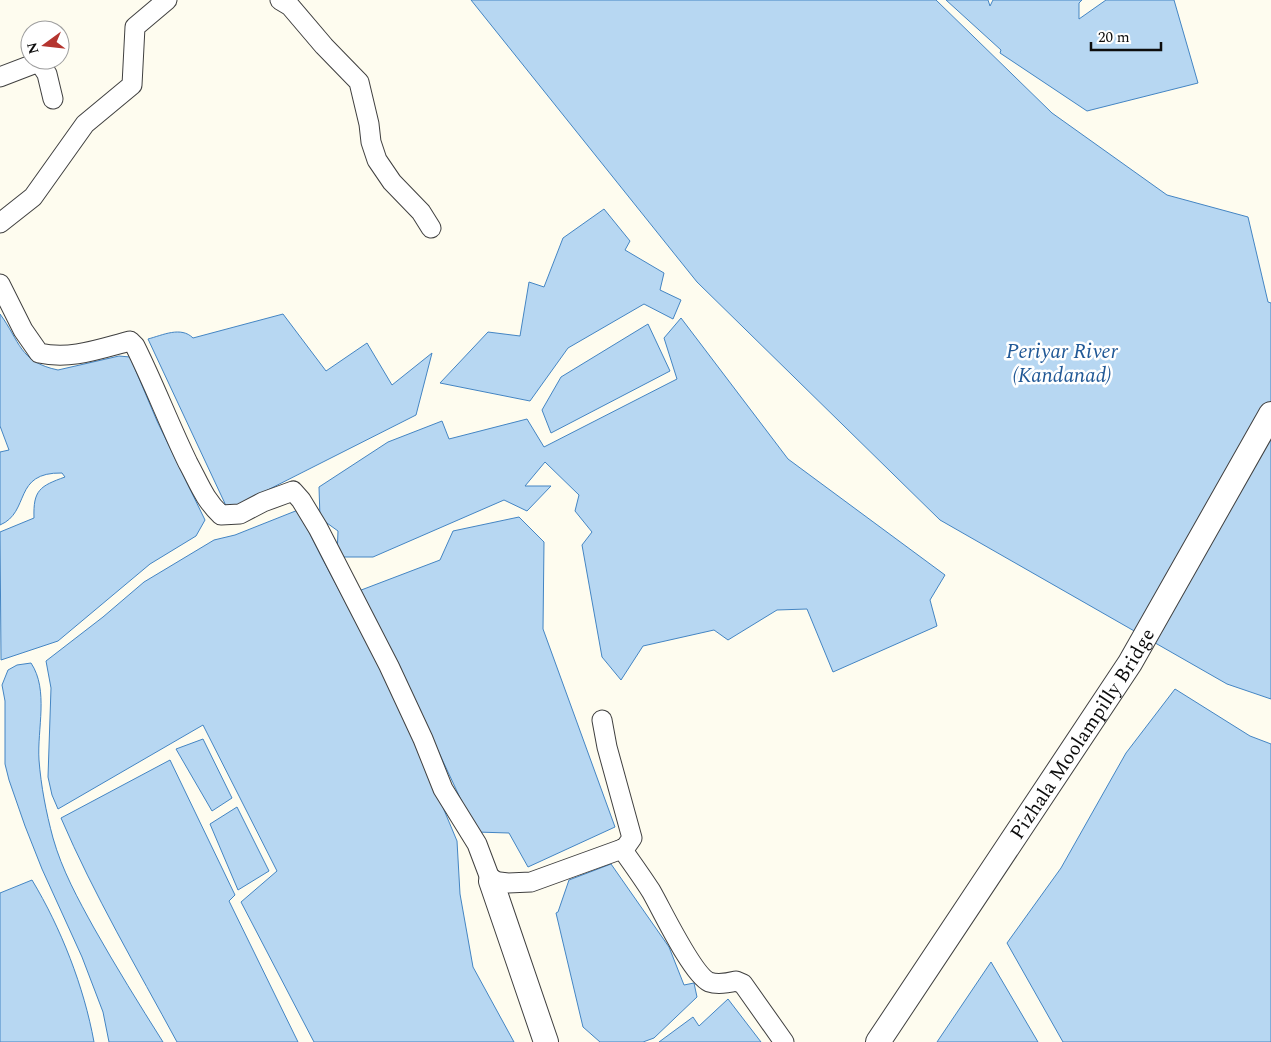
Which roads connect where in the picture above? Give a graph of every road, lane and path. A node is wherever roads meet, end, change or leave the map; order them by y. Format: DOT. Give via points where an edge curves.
graph roads {
  1 [pos="168,0"];
  2 [pos="280,0"];
  3 [pos="0,77"];
  4 [pos="53,99"];
  5 [pos="0,223"];
  6 [pos="432,228"];
  7 [pos="0,284"];
  8 [pos="1271,414"];
  9 [pos="602,720"];
  10 [pos="622,849"];
  11 [pos="491,881"];
  12 [pos="546,1042"];
  13 [pos="784,1042"];
  14 [pos="878,1042"];
  1 -- 5 [label="street" via="136,27 132,85 85,124 33,197"];
  2 -- 6 [label="street" via="290,6 359,82 376,160"];
  3 -- 4 [label="street" via="39,62 47,74"];
  7 -- 11 [label="street" via="23,330 39,353 71,356 130,341 135,346 175,436 210,504 221,515 240,514 293,491 301,500 389,666 443,789 477,844"];
  8 -- 14 [label="street, Pizhala Moolampilly Bridge" via="1130,662"];
  9 -- 10 [label="street" via="632,838"];
  10 -- 11 [label="street" via="531,882"];
  10 -- 13 [label="street" via="700,974 710,982 724,984 736,981 743,984"];
  11 -- 12 [label="street"];
}
